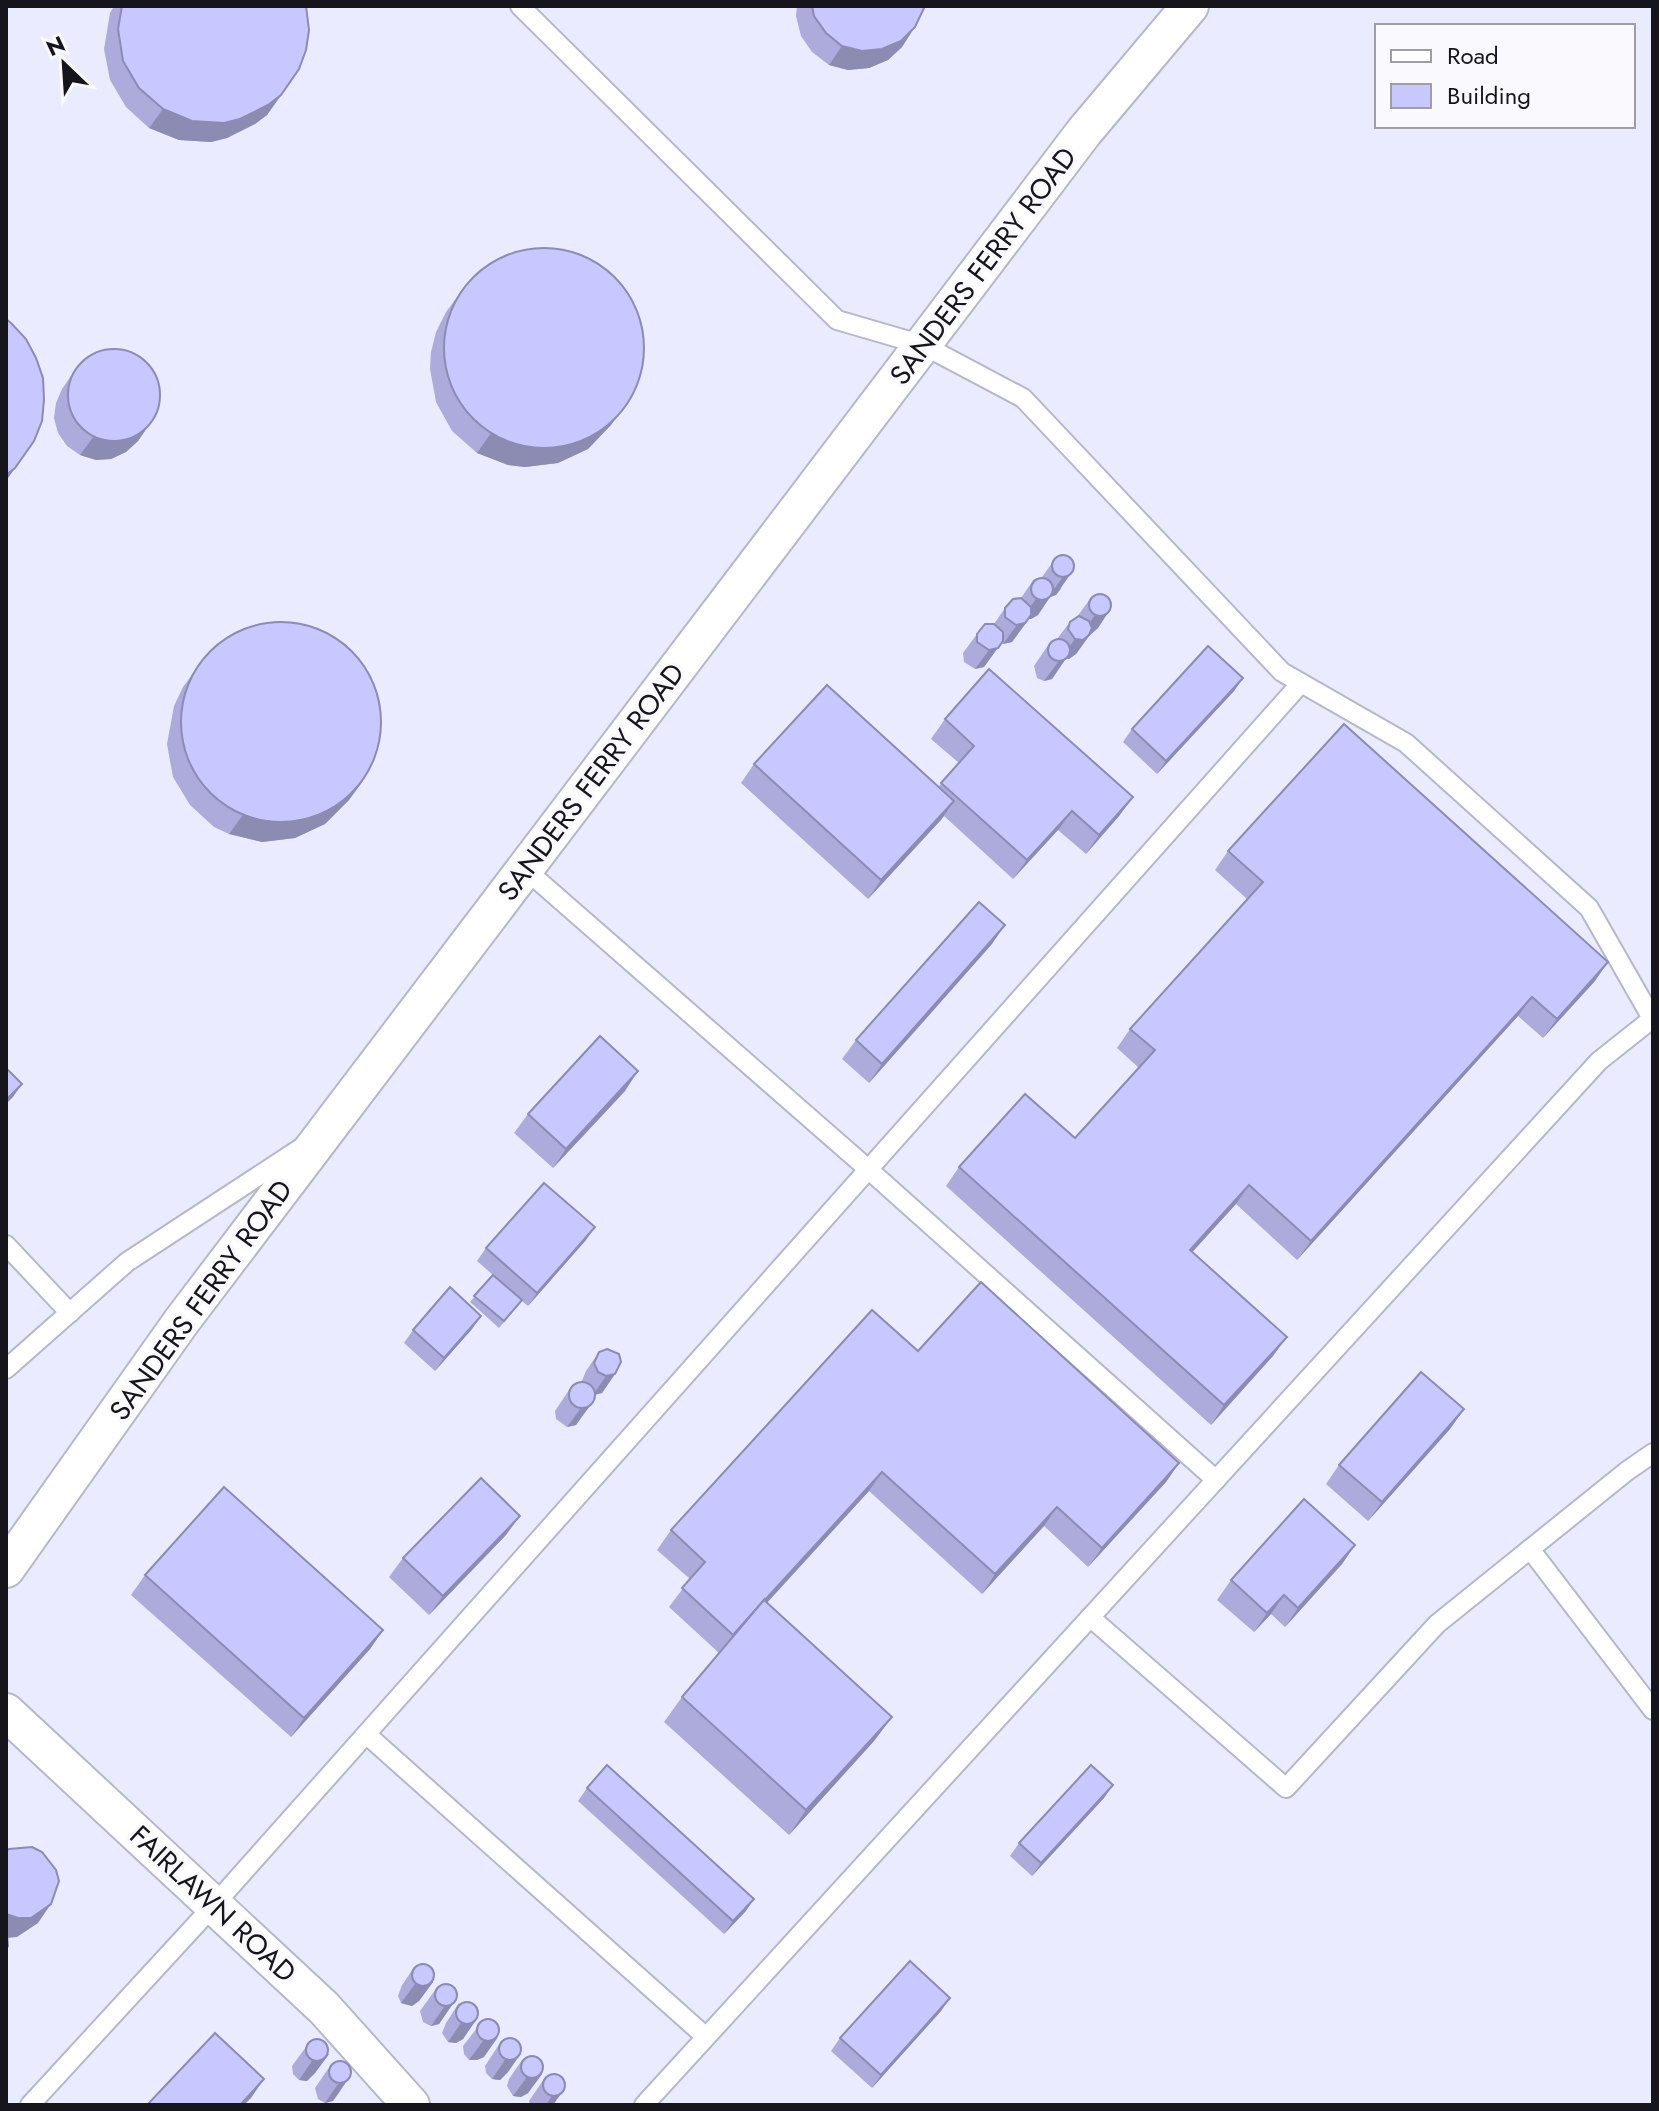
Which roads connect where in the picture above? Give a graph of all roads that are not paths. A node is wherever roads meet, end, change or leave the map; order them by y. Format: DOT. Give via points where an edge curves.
graph roads {
  1 [pos="520,6"];
  2 [pos="1190,6"];
  3 [pos="923,345"];
  4 [pos="1301,683"];
  5 [pos="525,869"];
  6 [pos="1653,1020"];
  7 [pos="327,1131"];
  8 [pos="868,1169"];
  9 [pos="6,1245"];
  10 [pos="70,1313"];
  11 [pos="6,1369"];
  12 [pos="1653,1453"];
  13 [pos="1216,1480"];
  14 [pos="1530,1549"];
  15 [pos="6,1569"];
  16 [pos="1090,1617"];
  17 [pos="1653,1710"];
  18 [pos="6,1712"];
  19 [pos="366,1734"];
  20 [pos="214,1905"];
  21 [pos="706,2037"];
  22 [pos="30,2105"];
  23 [pos="411,2105"];
  24 [pos="644,2105"];
  1 -- 3 [label="lane" via="837,320"];
  2 -- 3 [label="street, SANDERS FERRY ROAD" via="1084,132"];
  3 -- 4 [label="lane" via="1023,398 1282,672"];
  3 -- 5 [label="street, SANDERS FERRY ROAD"];
  4 -- 6 [label="lane" via="1406,743 1589,908"];
  4 -- 8 [label="lane"];
  5 -- 7 [label="street, SANDERS FERRY ROAD"];
  5 -- 8 [label="lane"];
  6 -- 13 [label="lane" via="1599,1061"];
  7 -- 10 [label="lane" via="127,1262"];
  7 -- 15 [label="street, SANDERS FERRY ROAD" via="181,1322"];
  8 -- 13 [label="lane"];
  8 -- 19 [label="lane"];
  9 -- 10 [label="lane"];
  10 -- 11 [label="lane"];
  12 -- 14 [label="lane"];
  13 -- 16 [label="lane"];
  14 -- 16 [label="lane" via="1437,1624 1286,1788"];
  14 -- 17 [label="lane"];
  16 -- 21 [label="lane"];
  18 -- 20 [label="street, FAIRLAWN ROAD"];
  19 -- 20 [label="lane"];
  19 -- 21 [label="lane"];
  20 -- 22 [label="lane"];
  20 -- 23 [label="street, FAIRLAWN ROAD" via="324,2008"];
  21 -- 24 [label="lane"];
}
